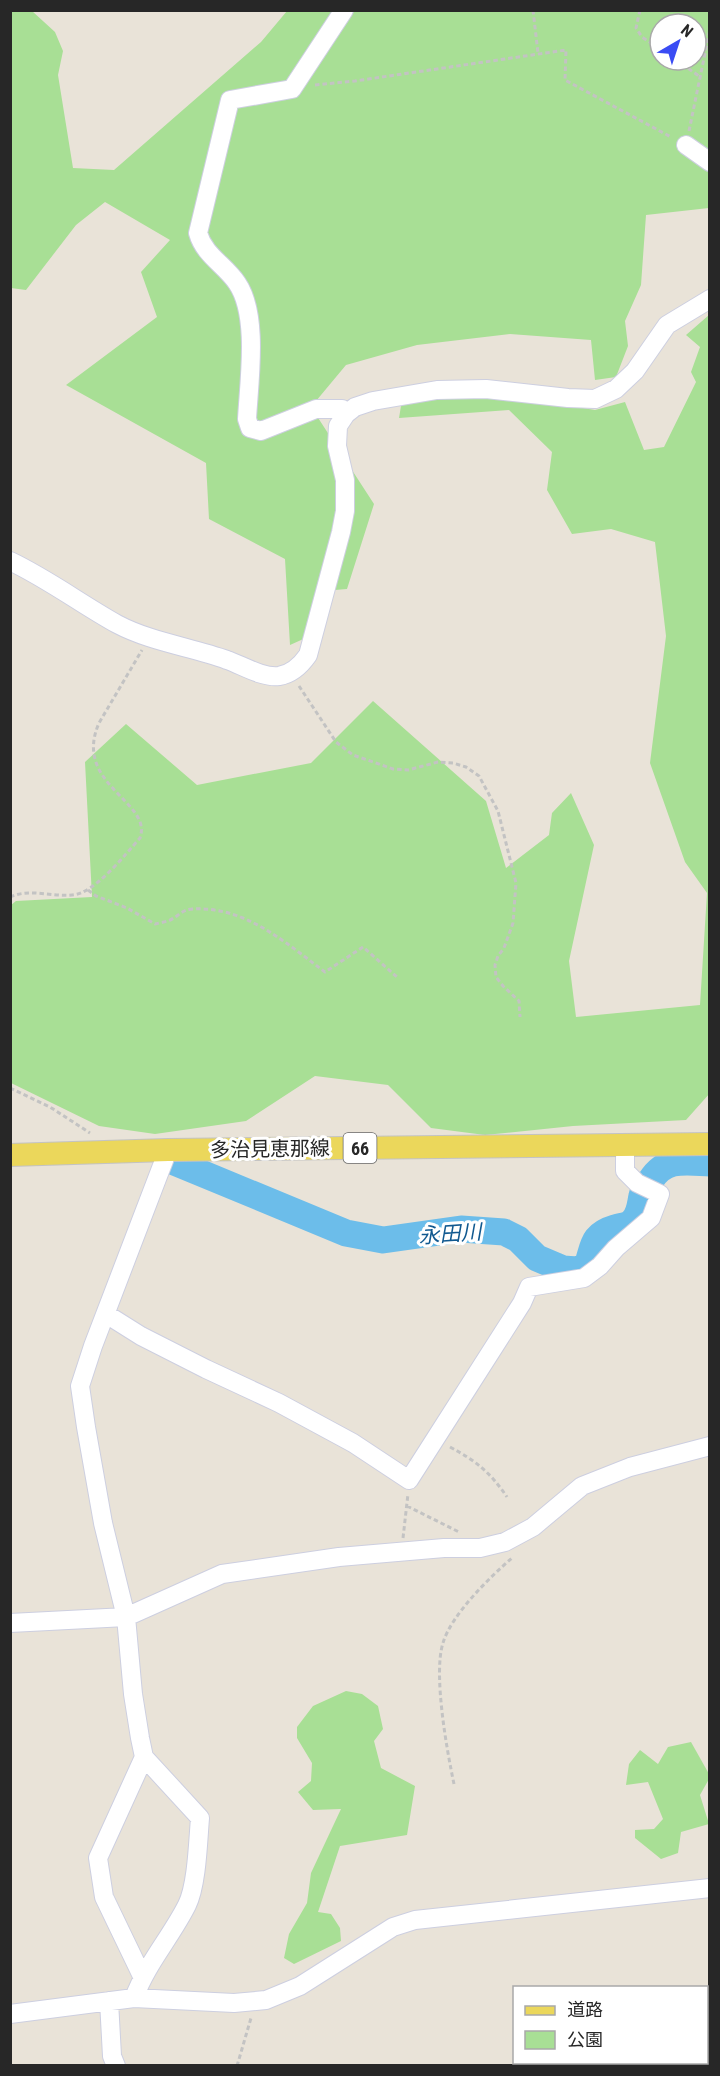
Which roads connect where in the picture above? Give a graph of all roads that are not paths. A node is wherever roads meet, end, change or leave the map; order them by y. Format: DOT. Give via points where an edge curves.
graph roads {
  1 [pos="345,10"];
  2 [pos="686,145"];
  3 [pos="710,162"];
  4 [pos="710,299"];
  5 [pos="346,414"];
  6 [pos="10,561"];
  7 [pos="710,1144"];
  8 [pos="622,1145"];
  9 [pos="168,1150"];
  10 [pos="10,1155"];
  11 [pos="106,1314"];
  12 [pos="710,1446"];
  13 [pos="126,1617"];
  14 [pos="10,1623"];
  15 [pos="144,1757"];
  16 [pos="710,1888"];
  17 [pos="142,1976"];
  18 [pos="134,1998"];
  19 [pos="109,2001"];
  20 [pos="14,2009"];
  21 [pos="116,2066"];
  1 -- 5 [label="street" via="292,89 230,100 198,233 210,255 237,283 246,305 251,325 247,419 250,428 261,430 316,409 342,409"];
  2 -- 3 [label="street"];
  4 -- 5 [label="street" via="668,325 635,371 616,389 595,399 486,389 436,390 373,402"];
  5 -- 6 [label="street" via="338,426 337,446 345,480 339,542 308,655 289,673 261,673 147,636 118,624"];
  7 -- 8 [label="main road, 多治見恵那線 / 66"];
  8 -- 9 [label="main road, 多治見恵那線 / 66"];
  8 -- 11 [label="street" via="625,1171 637,1183 660,1194 651,1218 584,1278 529,1287 522,1304 409,1480 325,1428 141,1336"];
  9 -- 10 [label="main road, 多治見恵那線 / 66"];
  9 -- 11 [label="street"];
  11 -- 13 [label="street" via="80,1386 103,1523"];
  12 -- 13 [label="street" via="630,1467 582,1486 533,1527 505,1542 480,1548 339,1557 222,1574"];
  13 -- 14 [label="street"];
  13 -- 15 [label="street"];
  15 -- 17 [label="street" via="98,1858 104,1897"];
  15 -- 17 [label="street" via="200,1818 188,1903"];
  16 -- 18 [label="street" via="415,1920 393,1927 300,1986 266,2000"];
  17 -- 18 [label="street"];
  18 -- 19 [label="street"];
  19 -- 20 [label="street"];
  19 -- 21 [label="street"];
}
